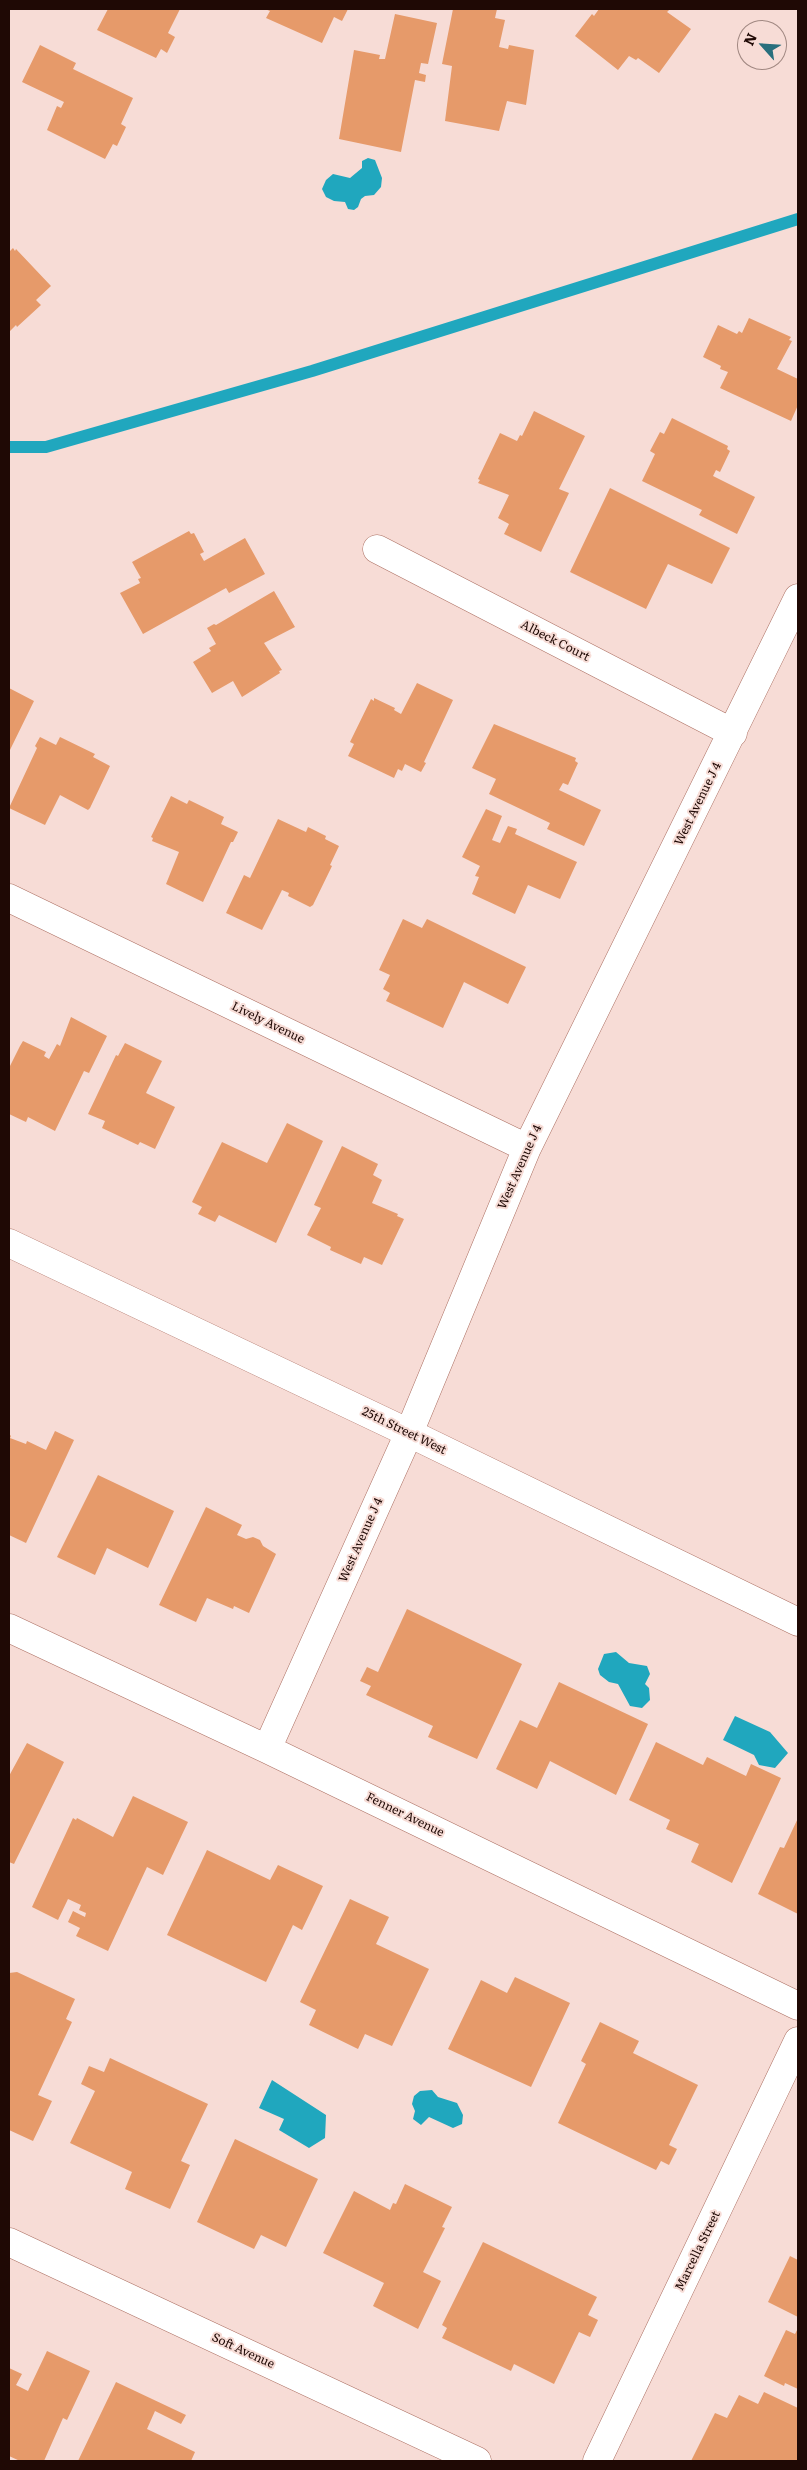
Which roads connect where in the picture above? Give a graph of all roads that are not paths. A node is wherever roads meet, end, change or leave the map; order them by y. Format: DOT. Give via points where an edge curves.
graph roads {
  1 [pos="377,549"];
  2 [pos="798,598"];
  3 [pos="733,733"];
  4 [pos="9,898"];
  5 [pos="527,1148"];
  6 [pos="9,1242"];
  7 [pos="409,1433"];
  8 [pos="798,1622"];
  9 [pos="9,1628"];
  10 [pos="268,1748"];
  11 [pos="798,2006"];
  12 [pos="798,2041"];
  13 [pos="9,2242"];
  14 [pos="477,2461"];
  15 [pos="597,2461"];
  1 -- 3 [label="street, Albeck Court"];
  2 -- 3 [label="street, West Avenue J 4"];
  3 -- 5 [label="street, West Avenue J 4"];
  4 -- 5 [label="street, Lively Avenue"];
  5 -- 7 [label="street, West Avenue J 4"];
  6 -- 7 [label="street, 25th Street West"];
  7 -- 8 [label="street, 25th Street West"];
  7 -- 10 [label="street, West Avenue J 4"];
  9 -- 10 [label="street, Fenner Avenue"];
  10 -- 11 [label="street, Fenner Avenue"];
  12 -- 15 [label="street, Marcella Street"];
  13 -- 14 [label="street, Soft Avenue"];
}
